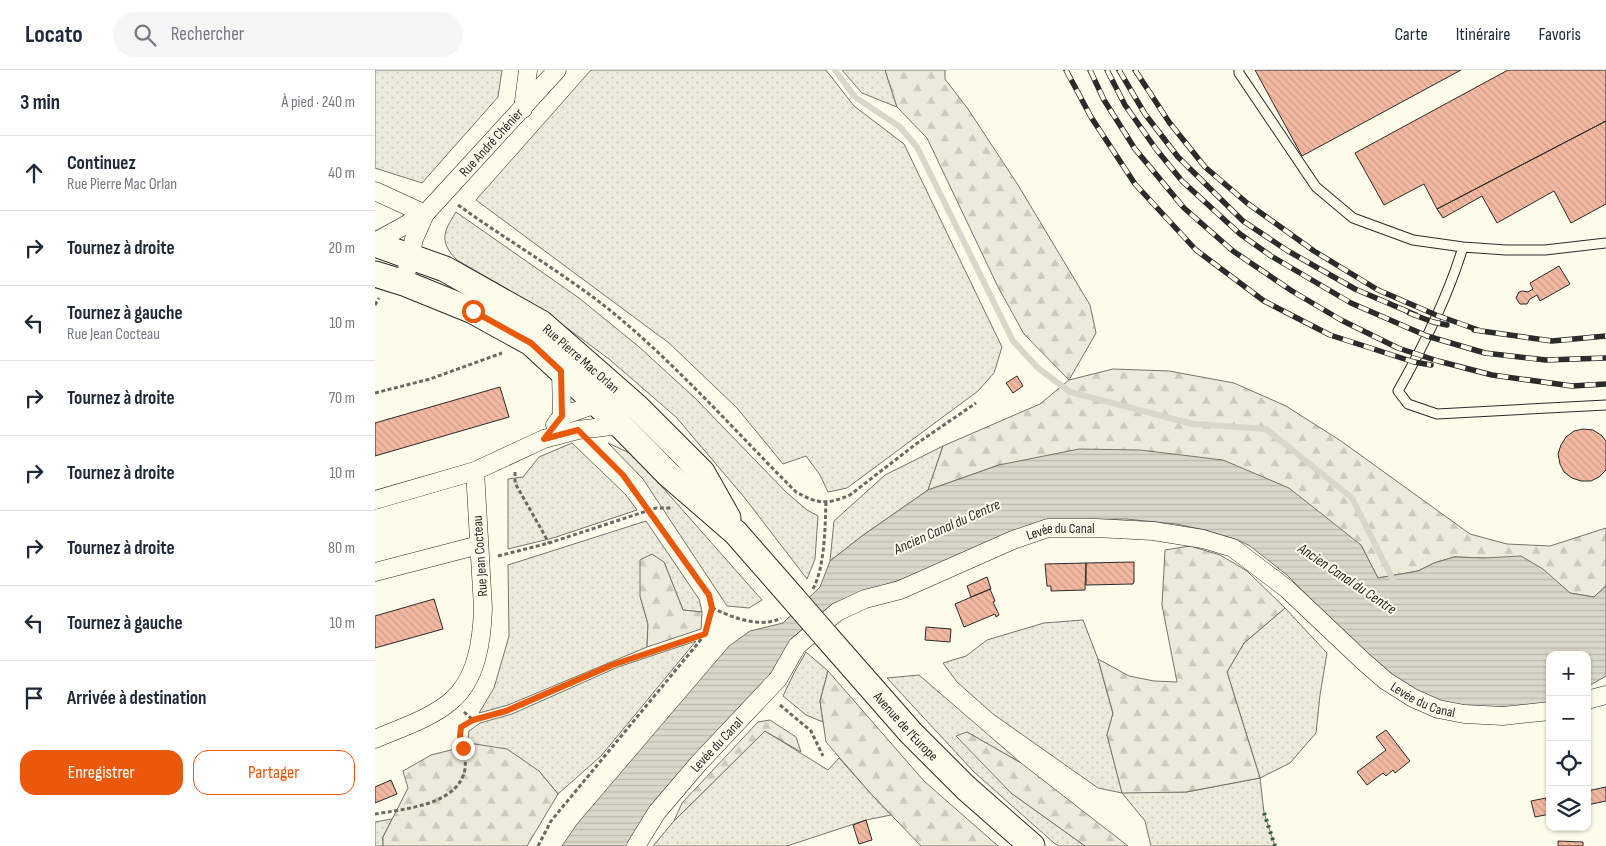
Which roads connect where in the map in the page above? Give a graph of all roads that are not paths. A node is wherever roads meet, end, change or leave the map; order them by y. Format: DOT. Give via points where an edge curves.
graph roads {
  1 [pos="528,70"];
  2 [pos="557,70"];
  3 [pos="1239,70"];
  4 [pos="523,109"];
  5 [pos="375,191"];
  6 [pos="425,214"];
  7 [pos="375,243"];
  8 [pos="1606,243"];
  9 [pos="1463,247"];
  10 [pos="409,255"];
  11 [pos="375,274"];
  12 [pos="404,283"];
  13 [pos="561,371"];
  14 [pos="597,404"];
  15 [pos="1606,405"];
  16 [pos="638,408"];
  17 [pos="562,416"];
  18 [pos="620,425"];
  19 [pos="544,439"];
  20 [pos="475,471"];
  21 [pos="375,500"];
  22 [pos="736,533"];
  23 [pos="479,552"];
  24 [pos="375,572"];
  25 [pos="792,597"];
  26 [pos="1606,695"];
  27 [pos="1591,699"];
  28 [pos="1546,711"];
  29 [pos="375,739"];
  30 [pos="636,846"];
  31 [pos="1032,846"];
  1 -- 4 [label="street"];
  2 -- 4 [label="street, Rue André Chénier"];
  3 -- 9 [label="lane" via="1315,187 1353,218 1413,240"];
  4 -- 6 [label="street, Rue André Chénier"];
  5 -- 6 [label="street"];
  6 -- 7 [label="street, Rue André Chénier"];
  6 -- 10 [label="street, Rue André Chénier"];
  7 -- 10 [label="main road, Rue Pierre Mac Orlan"];
  8 -- 9 [label="lane" via="1545,250"];
  9 -- 15 [label="lane" via="1455,274 1398,391 1408,404 1437,414"];
  10 -- 12 [label="street, Rue André Chénier"];
  10 -- 16 [label="main road, Rue Pierre Mac Orlan" via="445,269 541,323"];
  11 -- 12 [label="main road, Rue Pierre Mac Orlan"];
  12 -- 13 [label="main road, Rue Pierre Mac Orlan" via="473,311 531,343"];
  13 -- 14 [label="main road, Rue Pierre Mac Orlan"];
  13 -- 17 [label="street"];
  14 -- 16 [label="street"];
  14 -- 17 [label="street"];
  14 -- 18 [label="main road, Rue Pierre Mac Orlan"];
  16 -- 22 [label="main road, Rue Pierre Mac Orlan" via="702,472"];
  17 -- 19 [label="street"];
  18 -- 19 [label="street" via="578,430"];
  18 -- 22 [label="main road, Rue Pierre Mac Orlan" via="668,474"];
  19 -- 20 [label="street"];
  20 -- 21 [label="street"];
  20 -- 23 [label="street, Rue Jean Cocteau"];
  22 -- 25 [label="main road, Rue Pierre Mac Orlan"];
  23 -- 24 [label="street"];
  23 -- 29 [label="street, Rue Jean Cocteau" via="482,629 474,665 464,687 452,701 435,712"];
  25 -- 31 [label="main road, Avenue de l'Europe, bridge" via="911,733 966,788"];
  26 -- 27 [label="street"];
  28 -- 30 [label="street, Levée du Canal" via="1503,716 1464,714 1438,709 1413,698 1386,681 1287,589 1233,548 1162,532 1048,528 900,590 865,599 837,612 797,646 778,679 657,812"];
}
